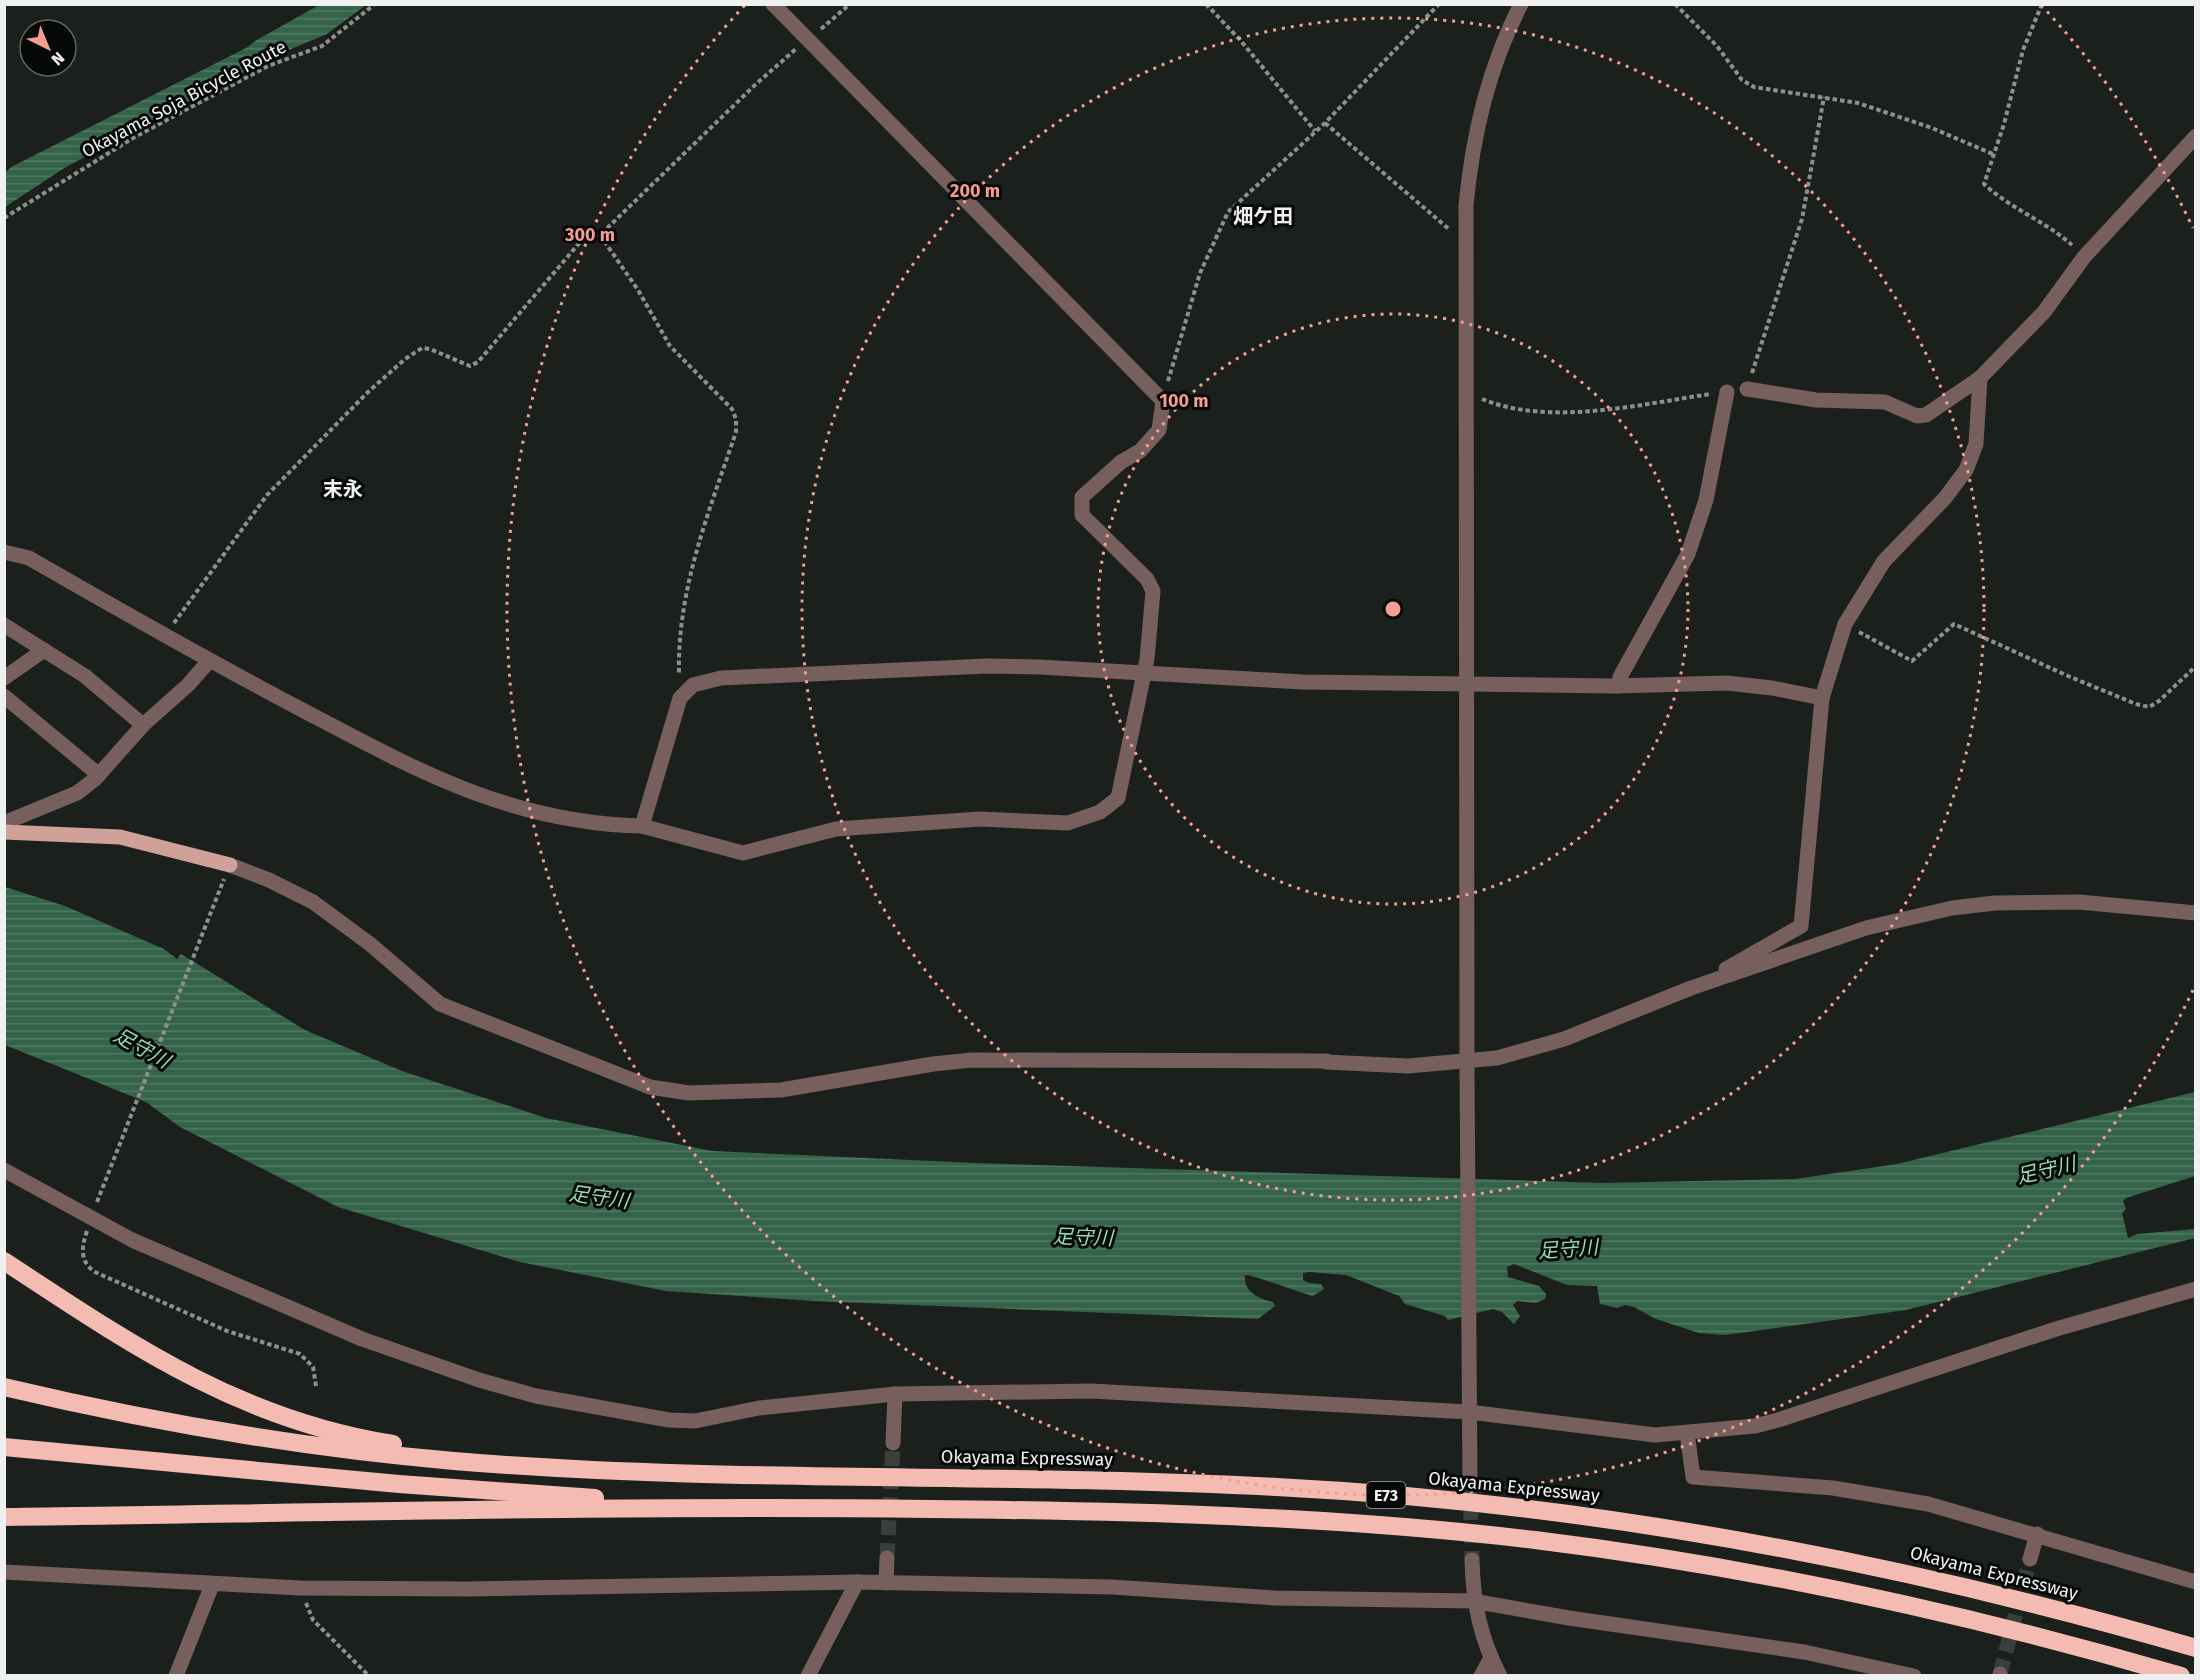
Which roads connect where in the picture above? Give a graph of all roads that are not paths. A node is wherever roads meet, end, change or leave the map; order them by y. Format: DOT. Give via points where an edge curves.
graph roads {
  1 [pos="773,4"];
  2 [pos="1521,4"];
  3 [pos="2196,136"];
  4 [pos="1980,378"];
  5 [pos="1747,389"];
  6 [pos="1726,392"];
  7 [pos="4,552"];
  8 [pos="4,625"];
  9 [pos="44,650"];
  10 [pos="209,661"];
  11 [pos="1145,673"];
  12 [pos="4,678"];
  13 [pos="1466,683"];
  14 [pos="1619,686"];
  15 [pos="4,696"];
  16 [pos="1822,699"];
  17 [pos="143,725"];
  18 [pos="99,775"];
  19 [pos="4,823"];
  20 [pos="642,826"];
  21 [pos="4,832"];
  22 [pos="228,869"];
  23 [pos="2196,913"];
  24 [pos="1691,988"];
  25 [pos="1467,1066"];
  26 [pos="4,1170"];
  27 [pos="4,1261"];
  28 [pos="2196,1289"];
  29 [pos="4,1387"];
  30 [pos="895,1394"];
  31 [pos="1469,1405"];
  32 [pos="1687,1432"];
  33 [pos="893,1443"];
  34 [pos="4,1447"];
  35 [pos="561,1468"];
  36 [pos="1470,1482"];
  37 [pos="714,1506"];
  38 [pos="4,1516"];
  39 [pos="2037,1534"];
  40 [pos="887,1558"];
  41 [pos="2030,1559"];
  42 [pos="1472,1560"];
  43 [pos="4,1572"];
  44 [pos="857,1582"];
  45 [pos="2196,1582"];
  46 [pos="886,1583"];
  47 [pos="212,1584"];
  48 [pos="1473,1601"];
  49 [pos="2196,1648"];
  50 [pos="1491,1658"];
  51 [pos="176,1676"];
  52 [pos="808,1676"];
  53 [pos="1481,1676"];
  54 [pos="1500,1676"];
  55 [pos="1914,1676"];
  56 [pos="2181,1676"];
  1 -- 11 [label="street" via="1163,401 1159,430 1140,451 1082,496 1082,515 1147,579 1153,591"];
  2 -- 13 [label="street" via="1489,77 1478,117 1467,194"];
  3 -- 4 [label="street" via="2084,257 2044,312"];
  4 -- 5 [label="street" via="1926,415 1917,416 1885,402 1816,400"];
  4 -- 16 [label="street" via="1976,444 1966,470 1946,498 1884,561 1845,624"];
  6 -- 14 [label="street" via="1706,500 1688,554 1620,677"];
  7 -- 10 [label="street" via="29,558"];
  8 -- 9 [label="street"];
  9 -- 12 [label="street"];
  9 -- 17 [label="street" via="85,676"];
  10 -- 17 [label="street"];
  10 -- 20 [label="street" via="401,762 490,800 566,820"];
  11 -- 13 [label="street" via="1303,682"];
  11 -- 20 [label="street" via="987,666 720,678 693,685 680,698"];
  11 -- 20 [label="street" via="1118,798 1086,819 1068,823 980,819 836,829 743,853"];
  13 -- 14 [label="street"];
  13 -- 25 [label="street"];
  14 -- 16 [label="street" via="1727,683"];
  15 -- 18 [label="street"];
  16 -- 24 [label="street" via="1801,926"];
  17 -- 18 [label="street"];
  18 -- 19 [label="street" via="58,803"];
  21 -- 22 [label="main road" via="120,837"];
  22 -- 25 [label="street" via="269,880 330,913 440,1004 650,1087 668,1090 715,1094 781,1090 972,1060 1327,1061"];
  23 -- 24 [label="street" via="2079,902 1952,908 1866,928"];
  24 -- 25 [label="street" via="1564,1039"];
  25 -- 31 [label="street"];
  26 -- 30 [label="street" via="132,1240 362,1339 536,1396 694,1421 759,1408"];
  27 -- 35 [label="highway" via="131,1345 205,1385 253,1405 372,1441"];
  28 -- 32 [label="street" via="2056,1329 1778,1420"];
  29 -- 35 [label="highway" via="279,1441"];
  30 -- 31 [label="street" via="1091,1391"];
  30 -- 33 [label="street"];
  31 -- 32 [label="street" via="1655,1435"];
  31 -- 36 [label="street"];
  32 -- 39 [label="street" via="1693,1477 1833,1488 1917,1502"];
  34 -- 37 [label="highway" via="399,1484"];
  35 -- 49 [label="highway, Okayama Expressway / E73" via="711,1475 1118,1480 1282,1487 1543,1510 1658,1526 1886,1568"];
  37 -- 38 [label="highway"];
  37 -- 56 [label="highway, E73" via="1154,1512 1377,1525 1535,1540 1649,1556 1878,1598"];
  39 -- 41 [label="street"];
  39 -- 45 [label="street"];
  40 -- 46 [label="street"];
  42 -- 48 [label="street"];
  43 -- 47 [label="street"];
  44 -- 46 [label="street"];
  44 -- 47 [label="street" via="469,1589"];
  44 -- 52 [label="street"];
  46 -- 48 [label="street" via="1112,1587 1275,1598"];
  47 -- 51 [label="street"];
  48 -- 50 [label="street"];
  48 -- 55 [label="street" via="1804,1652"];
  50 -- 53 [label="street"];
  50 -- 54 [label="street"];
}
